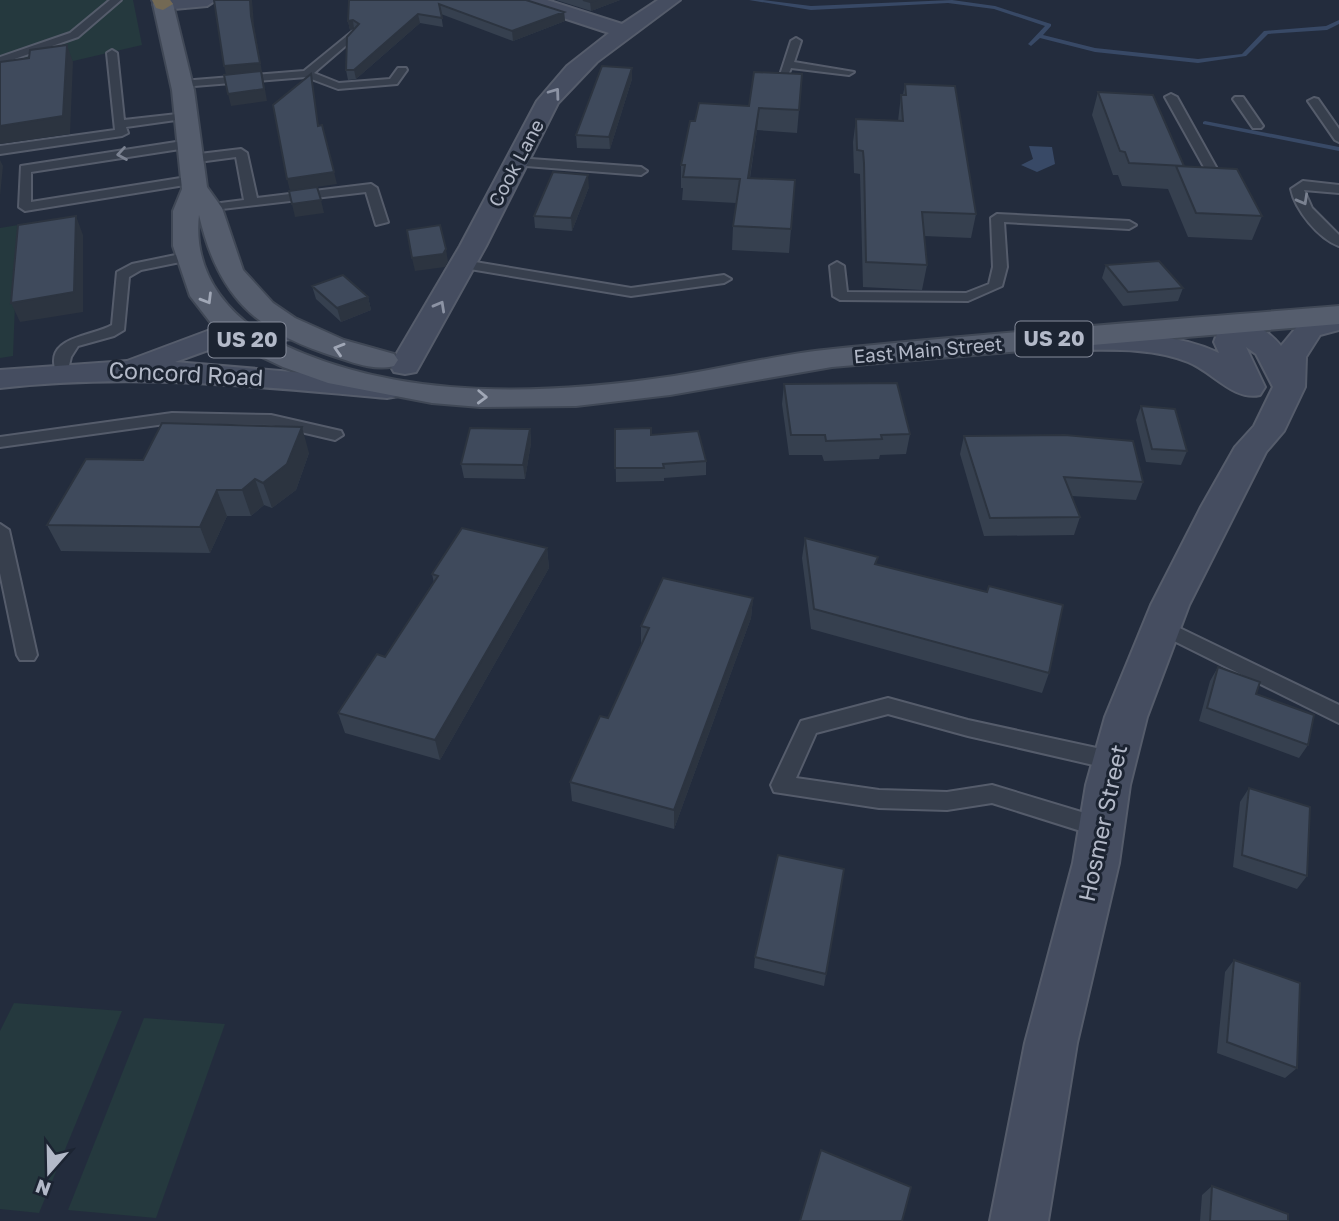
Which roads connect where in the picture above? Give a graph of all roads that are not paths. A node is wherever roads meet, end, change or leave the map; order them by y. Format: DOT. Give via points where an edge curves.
graph roads {
  1 [pos="116,0"];
  2 [pos="207,0"];
  3 [pos="528,0"];
  4 [pos="671,0"];
  5 [pos="162,2"];
  6 [pos="624,31"];
  7 [pos="353,34"];
  8 [pos="796,41"];
  9 [pos="112,53"];
  10 [pos="0,61"];
  11 [pos="787,64"];
  12 [pos="402,70"];
  13 [pos="849,72"];
  14 [pos="307,74"];
  15 [pos="781,83"];
  16 [pos="182,84"];
  17 [pos="1171,97"];
  18 [pos="1239,99"];
  19 [pos="1314,101"];
  20 [pos="186,116"];
  21 [pos="119,124"];
  22 [pos="1257,126"];
  23 [pos="1339,138"];
  24 [pos="0,150"];
  25 [pos="517,162"];
  26 [pos="640,171"];
  27 [pos="196,176"];
  28 [pos="1220,185"];
  29 [pos="1339,189"];
  30 [pos="251,201"];
  31 [pos="381,222"];
  32 [pos="1129,225"];
  33 [pos="1339,242"];
  34 [pos="190,256"];
  35 [pos="463,264"];
  36 [pos="837,266"];
  37 [pos="724,279"];
  38 [pos="1339,315"];
  39 [pos="1339,321"];
  40 [pos="1233,324"];
  41 [pos="256,331"];
  42 [pos="295,332"];
  43 [pos="1042,340"];
  44 [pos="132,369"];
  45 [pos="62,371"];
  46 [pos="189,372"];
  47 [pos="410,378"];
  48 [pos="0,379"];
  49 [pos="1249,387"];
  50 [pos="1289,387"];
  51 [pos="335,435"];
  52 [pos="0,442"];
  53 [pos="1252,447"];
  54 [pos="0,530"];
  55 [pos="1161,626"];
  56 [pos="27,655"];
  57 [pos="1339,715"];
  58 [pos="1115,761"];
  59 [pos="1103,828"];
  60 [pos="1019,1221"];
  1 -- 10 [label="lane" via="74,35"];
  2 -- 5 [label="street"];
  3 -- 6 [label="street"];
  4 -- 6 [label="street, Cook Lane"];
  5 -- 16 [label="main road, US 20"];
  25 -- 6 [label="street, Cook Lane, one-way" via="562,82"];
  7 -- 14 [label="lane"];
  8 -- 11 [label="lane"];
  9 -- 21 [label="lane"];
  11 -- 13 [label="lane"];
  11 -- 15 [label="lane"];
  12 -- 14 [label="lane" via="393,82 338,86"];
  14 -- 16 [label="lane"];
  16 -- 20 [label="main road, US 20"];
  17 -- 28 [label="lane"];
  18 -- 22 [label="lane"];
  19 -- 23 [label="lane"];
  20 -- 21 [label="lane"];
  20 -- 27 [label="main road, US 20"];
  21 -- 24 [label="lane" via="122,133"];
  25 -- 26 [label="lane"];
  25 -- 35 [label="street, Cook Lane"];
  27 -- 27 [label="lane, one-way" via="25,169 25,207"];
  27 -- 30 [label="lane"];
  27 -- 30 [label="lane" via="242,153"];
  27 -- 34 [label="main road, US 20" via="184,205"];
  27 -- 41 [label="main road, US 20" via="219,248"];
  29 -- 33 [label="lane, one-way" via="1303,185 1297,189 1314,218"];
  30 -- 31 [label="lane" via="371,188"];
  32 -- 36 [label="lane" via="997,218 1000,267 995,286 968,297 840,296"];
  34 -- 41 [label="main road, US 20, one-way" via="203,296 221,321"];
  34 -- 45 [label="lane" via="121,275 119,327 69,344 63,351"];
  35 -- 37 [label="lane" via="631,292"];
  47 -- 35 [label="street, Cook Lane, one-way"];
  38 -- 40 [label="main road, East Main Street / US 20"];
  39 -- 50 [label="street, Hosmer Street" via="1310,329 1300,339 1291,356"];
  40 -- 43 [label="main road, East Main Street / US 20"];
  40 -- 49 [label="street, Hosmer Street" via="1229,342"];
  40 -- 50 [label="street" via="1268,349"];
  41 -- 42 [label="street"];
  41 -- 44 [label="street" via="218,336"];
  41 -- 46 [label="street" via="215,365"];
  41 -- 47 [label="main road, US 20" via="322,372"];
  47 -- 42 [label="main road, US 20, one-way"];
  43 -- 47 [label="main road, East Main Street / US 20" via="768,366 670,386 561,395 495,397"];
  43 -- 49 [label="street" via="1182,350 1210,360"];
  44 -- 45 [label="street, Concord Road"];
  44 -- 46 [label="street, Concord Road"];
  45 -- 48 [label="street, Concord Road"];
  46 -- 47 [label="street, Concord Road"];
  49 -- 53 [label="street, Hosmer Street" via="1254,407"];
  50 -- 53 [label="street, Hosmer Street" via="1268,431"];
  51 -- 52 [label="lane" via="271,420 172,418"];
  53 -- 55 [label="street, Hosmer Street"];
  54 -- 56 [label="lane"];
  55 -- 57 [label="lane"];
  55 -- 58 [label="street, Hosmer Street" via="1126,717"];
  58 -- 59 [label="street, Hosmer Street"];
  58 -- 59 [label="lane" via="888,706 808,727 782,785 879,799 947,801 992,794"];
  59 -- 60 [label="street, Hosmer Street" via="1051,1043"];
}
